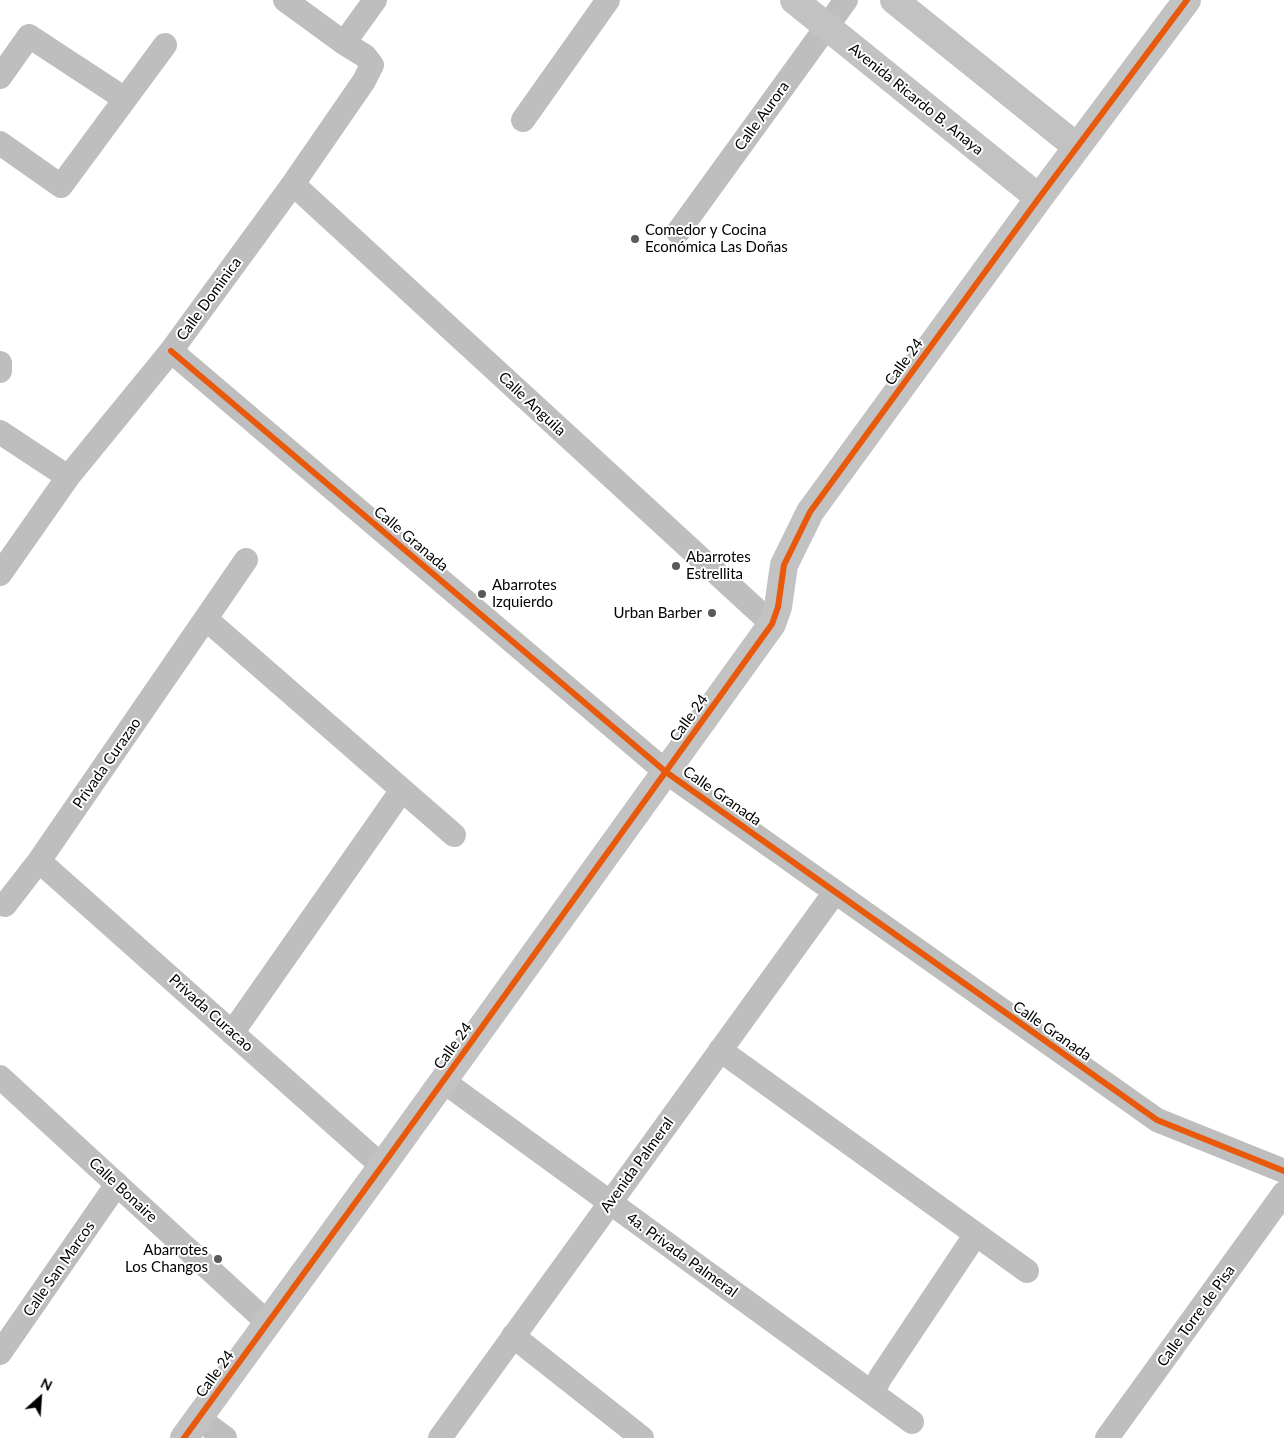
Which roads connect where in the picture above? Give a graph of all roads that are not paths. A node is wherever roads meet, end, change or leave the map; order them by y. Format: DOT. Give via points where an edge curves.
graph roads {
  1 [pos="285,0"];
  2 [pos="375,0"];
  3 [pos="608,0"];
  4 [pos="794,0"];
  5 [pos="846,0"];
  6 [pos="894,0"];
  7 [pos="1187,0"];
  8 [pos="826,27"];
  9 [pos="344,43"];
  10 [pos="165,45"];
  11 [pos="0,78"];
  12 [pos="125,99"];
  13 [pos="523,120"];
  14 [pos="0,143"];
  15 [pos="1077,147"];
  16 [pos="293,184"];
  17 [pos="1039,198"];
  18 [pos="678,232"];
  19 [pos="171,351"];
  20 [pos="0,363"];
  21 [pos="0,372"];
  22 [pos="0,432"];
  23 [pos="68,477"];
  24 [pos="246,560"];
  25 [pos="0,574"];
  26 [pos="206,619"];
  27 [pos="772,624"];
  28 [pos="666,772"];
  29 [pos="402,790"];
  30 [pos="454,835"];
  31 [pos="39,861"];
  32 [pos="835,892"];
  33 [pos="5,905"];
  34 [pos="232,1033"];
  35 [pos="720,1050"];
  36 [pos="0,1077"];
  37 [pos="443,1081"];
  38 [pos="382,1166"];
  39 [pos="1284,1171"];
  40 [pos="117,1184"];
  41 [pos="1284,1193"];
  42 [pos="610,1203"];
  43 [pos="976,1234"];
  44 [pos="1028,1271"];
  45 [pos="268,1323"];
  46 [pos="513,1336"];
  47 [pos="0,1353"];
  48 [pos="873,1393"];
  49 [pos="912,1422"];
  50 [pos="191,1428"];
  51 [pos="225,1438"];
  52 [pos="440,1438"];
  53 [pos="642,1438"];
  54 [pos="1107,1438"];
  1 -- 9 [label="street"];
  2 -- 9 [label="street"];
  3 -- 13 [label="street"];
  4 -- 8 [label="street, Avenida Ricardo B. Anaya"];
  5 -- 8 [label="street, Calle Aurora"];
  6 -- 15 [label="street"];
  7 -- 15 [label="street, Calle 24"];
  8 -- 17 [label="street, Avenida Ricardo B. Anaya"];
  8 -- 18 [label="street, Calle Aurora"];
  9 -- 16 [label="street, Calle Dominica" via="366,56 372,66"];
  10 -- 12 [label="street"];
  11 -- 12 [label="street" via="30,36"];
  12 -- 14 [label="street" via="61,186"];
  15 -- 17 [label="street, Calle 24"];
  16 -- 19 [label="street, Calle Dominica"];
  16 -- 27 [label="street, Calle Anguila"];
  17 -- 27 [label="street, Calle 24" via="810,512 784,565"];
  19 -- 23 [label="street, Calle Dominica"];
  19 -- 28 [label="street, Calle Granada"];
  20 -- 21 [label="street"];
  22 -- 23 [label="street"];
  23 -- 25 [label="street, Calle Dominica"];
  24 -- 26 [label="street, Privada Curazao"];
  26 -- 29 [label="street"];
  26 -- 31 [label="street, Privada Curazao"];
  27 -- 28 [label="street, Calle 24"];
  28 -- 32 [label="street, Calle Granada"];
  28 -- 37 [label="street, Calle 24"];
  29 -- 30 [label="street"];
  29 -- 34 [label="street"];
  31 -- 33 [label="street, Privada Curazao"];
  31 -- 34 [label="street, Privada Curacao"];
  32 -- 35 [label="street, Avenida Palmeral"];
  32 -- 39 [label="street, Calle Granada" via="1156,1120"];
  34 -- 38 [label="street, Privada Curacao"];
  35 -- 42 [label="street, Avenida Palmeral"];
  35 -- 43 [label="street"];
  36 -- 40 [label="street, Calle Bonaire"];
  37 -- 38 [label="street, Calle 24"];
  37 -- 42 [label="street, 4a. Privada Palmeral"];
  38 -- 45 [label="street, Calle 24"];
  40 -- 45 [label="street, Calle Bonaire"];
  40 -- 47 [label="street, Calle San Marcos"];
  41 -- 54 [label="street, Calle Torre de Pisa"];
  42 -- 46 [label="street, Avenida Palmeral"];
  42 -- 48 [label="street, 4a. Privada Palmeral"];
  43 -- 44 [label="street"];
  43 -- 48 [label="street"];
  45 -- 50 [label="street, Calle 24"];
  46 -- 52 [label="street, Avenida Palmeral"];
  46 -- 53 [label="street"];
  48 -- 49 [label="street, 4a. Privada Palmeral"];
  50 -- 51 [label="street"];
}
